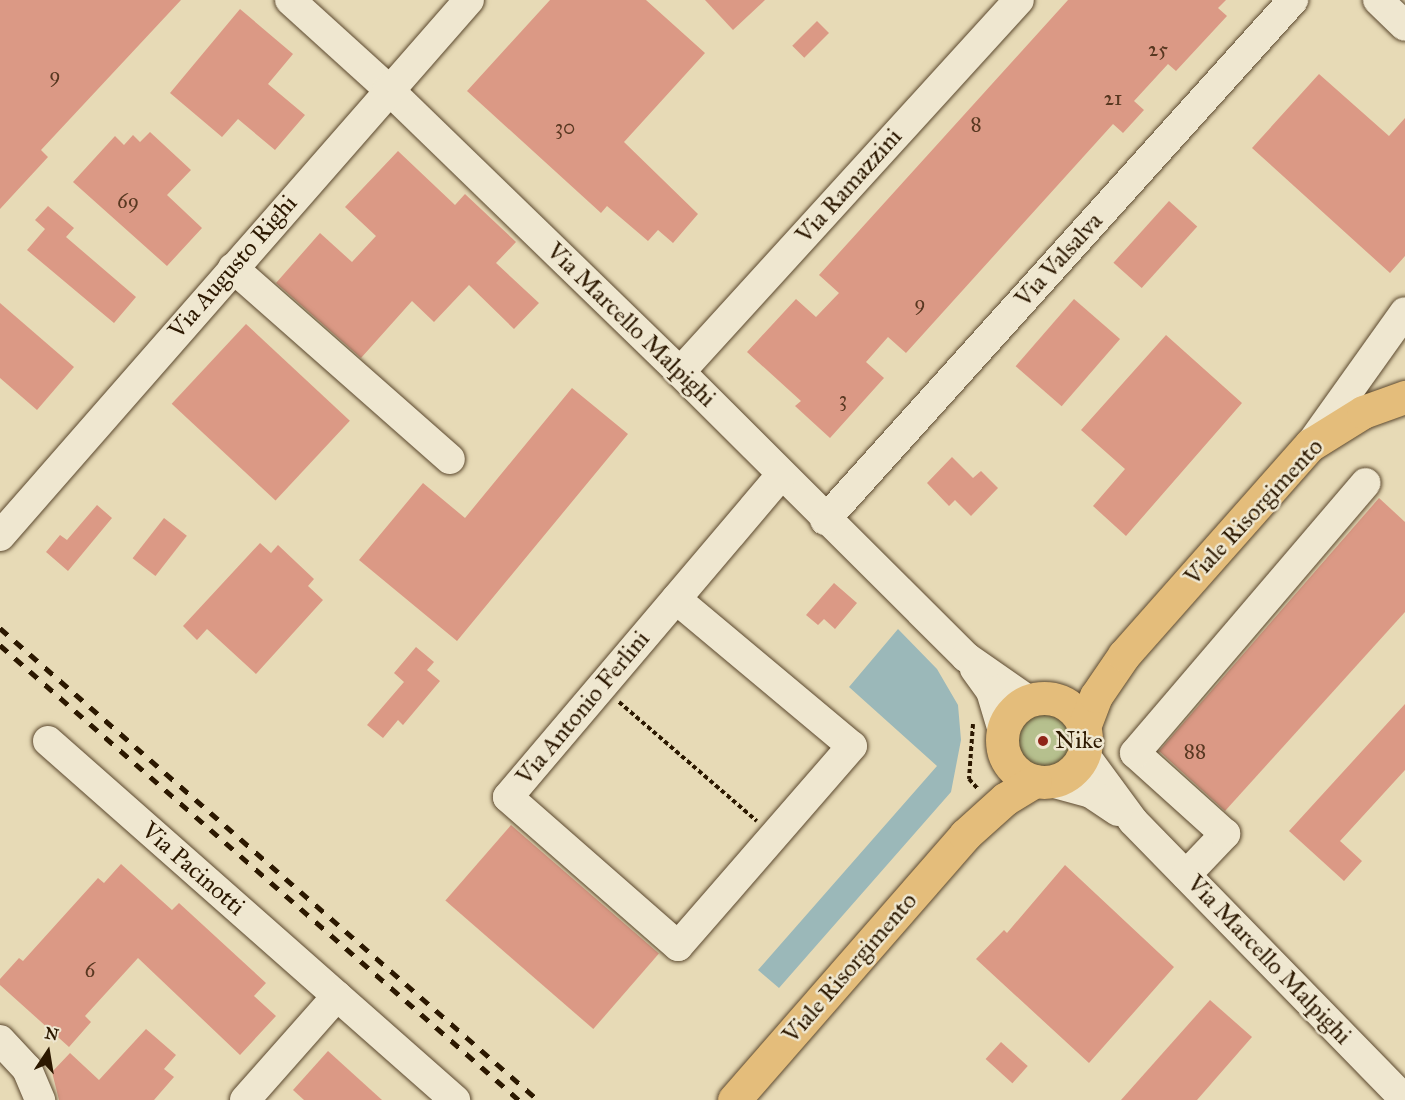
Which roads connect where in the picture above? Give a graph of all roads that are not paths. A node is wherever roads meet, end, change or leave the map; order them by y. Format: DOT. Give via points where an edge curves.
graph roads {
  1 [pos="290,0"];
  2 [pos="469,0"];
  3 [pos="1019,0"];
  4 [pos="1293,0"];
  5 [pos="1378,0"];
  6 [pos="1405,26"];
  7 [pos="388,89"];
  8 [pos="233,268"];
  9 [pos="1405,312"];
  10 [pos="680,372"];
  11 [pos="1405,397"];
  12 [pos="1310,445"];
  13 [pos="450,459"];
  14 [pos="781,475"];
  15 [pos="1366,483"];
  16 [pos="825,520"];
  17 [pos="0,536"];
  18 [pos="676,599"];
  19 [pos="1124,655"];
  20 [pos="966,657"];
  21 [pos="1039,700"];
  22 [pos="1084,740"];
  23 [pos="48,741"];
  24 [pos="1004,744"];
  25 [pos="1043,781"];
  26 [pos="1133,821"];
  27 [pos="965,835"];
  28 [pos="1186,875"];
  29 [pos="337,996"];
  30 [pos="0,1040"];
  31 [pos="40,1100"];
  32 [pos="245,1100"];
  33 [pos="455,1100"];
  34 [pos="734,1100"];
  35 [pos="1405,1100"];
  1 -- 7 [label="street, Via Marcello Malpighi"];
  2 -- 7 [label="street, Via Augusto Righi"];
  3 -- 10 [label="street, Via Ramazzini"];
  4 -- 16 [label="street, Via Valsalva"];
  5 -- 6 [label="street"];
  7 -- 8 [label="street, Via Augusto Righi"];
  7 -- 10 [label="street, Via Marcello Malpighi"];
  8 -- 13 [label="street"];
  8 -- 17 [label="street, Via Augusto Righi"];
  9 -- 12 [label="street"];
  10 -- 14 [label="street, Via Marcello Malpighi"];
  11 -- 12 [label="main road, Viale Risorgimento" via="1363,412"];
  12 -- 19 [label="main road, Viale Risorgimento"];
  14 -- 16 [label="street, Via Marcello Malpighi"];
  14 -- 18 [label="street, Via Antonio Ferlini"];
  15 -- 28 [label="street" via="1135,753 1225,834"];
  16 -- 20 [label="street, Via Marcello Malpighi"];
  18 -- 18 [label="street, Via Antonio Ferlini" via="508,797 678,946 852,746"];
  19 -- 21 [label="main road, Viale Risorgimento" via="1085,684"];
  19 -- 22 [label="main road, Viale Risorgimento" via="1096,696"];
  20 -- 21 [label="street, Via Marcello Malpighi"];
  20 -- 24 [label="street, Via Marcello Malpighi" via="991,691"];
  21 -- 22 [label="main road" via="1071,707"];
  21 -- 24 [label="main road, Viale Risorgimento" via="1017,708"];
  22 -- 25 [label="main road, Viale Risorgimento" via="1071,772"];
  22 -- 26 [label="street, Via Marcello Malpighi"];
  23 -- 29 [label="street, Via Pacinotti"];
  24 -- 25 [label="main road" via="1023,776"];
  24 -- 27 [label="main road, Viale Risorgimento" via="989,798"];
  25 -- 26 [label="street, Via Marcello Malpighi" via="1091,793"];
  25 -- 27 [label="main road, Viale Risorgimento" via="1005,799"];
  26 -- 28 [label="street, Via Marcello Malpighi"];
  27 -- 34 [label="main road, Viale Risorgimento"];
  28 -- 35 [label="street, Via Marcello Malpighi"];
  29 -- 32 [label="street"];
  29 -- 33 [label="street, Via Pacinotti"];
  30 -- 31 [label="street" via="27,1069"];
}
